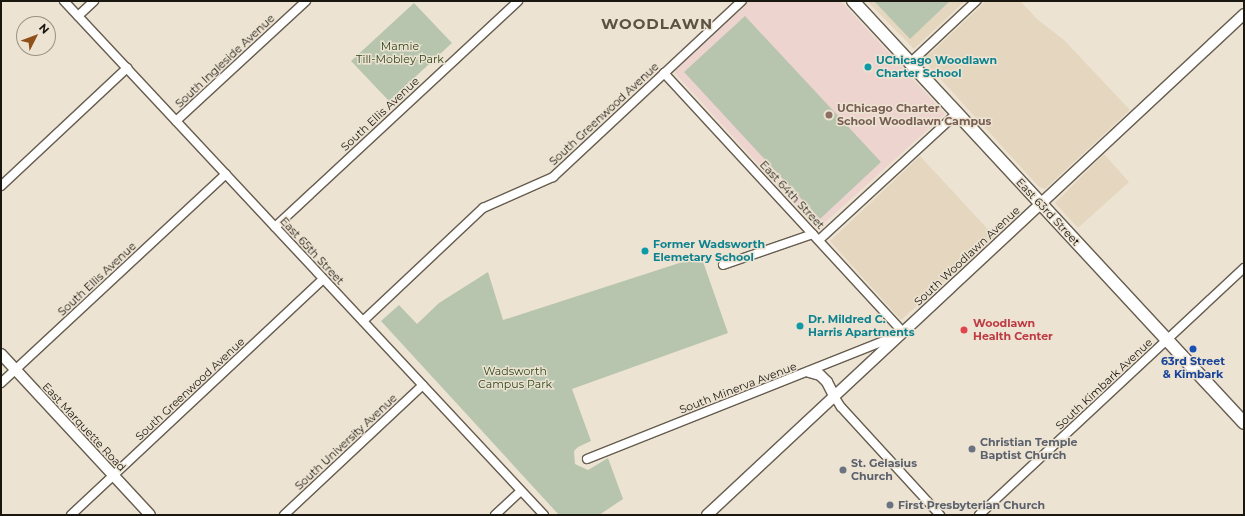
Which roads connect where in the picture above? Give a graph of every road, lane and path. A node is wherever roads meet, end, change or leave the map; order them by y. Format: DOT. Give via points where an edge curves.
graph roads {
  1 [pos="64,1"];
  2 [pos="94,1"];
  3 [pos="306,1"];
  4 [pos="518,1"];
  5 [pos="742,1"];
  6 [pos="853,1"];
  7 [pos="976,1"];
  8 [pos="1244,14"];
  9 [pos="78,16"];
  10 [pos="910,63"];
  11 [pos="127,68"];
  12 [pos="664,73"];
  13 [pos="957,113"];
  14 [pos="176,121"];
  15 [pos="226,174"];
  16 [pos="1,186"];
  17 [pos="1041,204"];
  18 [pos="275,227"];
  19 [pos="813,234"];
  20 [pos="819,240"];
  21 [pos="724,265"];
  22 [pos="1244,268"];
  23 [pos="324,279"];
  24 [pos="363,321"];
  25 [pos="900,335"];
  26 [pos="1167,340"];
  27 [pos="1,354"];
  28 [pos="15,370"];
  29 [pos="809,372"];
  30 [pos="1,383"];
  31 [pos="423,385"];
  32 [pos="834,396"];
  33 [pos="1244,423"];
  34 [pos="586,459"];
  35 [pos="113,476"];
  36 [pos="522,491"];
  37 [pos="71,515"];
  38 [pos="150,515"];
  39 [pos="284,515"];
  40 [pos="495,515"];
  41 [pos="544,515"];
  42 [pos="707,515"];
  43 [pos="940,515"];
  44 [pos="979,515"];
  1 -- 9 [label="street, East 65th Street"];
  2 -- 9 [label="street"];
  3 -- 14 [label="street, South Ingleside Avenue"];
  4 -- 18 [label="street, South Ellis Avenue"];
  5 -- 12 [label="street, South Greenwood Avenue"];
  6 -- 10 [label="main road, East 63rd Street"];
  7 -- 10 [label="street"];
  8 -- 17 [label="street, South Woodlawn Avenue"];
  9 -- 11 [label="street, East 65th Street"];
  10 -- 13 [label="main road, East 63rd Street"];
  11 -- 14 [label="street, East 65th Street"];
  11 -- 16 [label="street"];
  12 -- 19 [label="street, East 64th Street"];
  12 -- 24 [label="street, South Greenwood Avenue" via="553,177 483,208"];
  13 -- 17 [label="main road, East 63rd Street"];
  13 -- 20 [label="street"];
  14 -- 15 [label="street, East 65th Street"];
  15 -- 18 [label="street, East 65th Street"];
  15 -- 28 [label="street, South Ellis Avenue"];
  17 -- 25 [label="street, South Woodlawn Avenue"];
  17 -- 26 [label="main road, East 63rd Street"];
  18 -- 23 [label="street, East 65th Street"];
  19 -- 20 [label="street, East 64th Street"];
  19 -- 21 [label="street"];
  20 -- 25 [label="street, East 64th Street"];
  22 -- 26 [label="street, South Kimbark Avenue"];
  23 -- 24 [label="street, East 65th Street"];
  23 -- 35 [label="street, South Greenwood Avenue"];
  24 -- 31 [label="street, East 65th Street"];
  25 -- 29 [label="street, South Minerva Avenue"];
  25 -- 32 [label="street, South Woodlawn Avenue"];
  26 -- 33 [label="main road, East 63rd Street"];
  26 -- 44 [label="street, South Kimbark Avenue"];
  27 -- 28 [label="street, East Marquette Road"];
  28 -- 30 [label="street, South Ellis Avenue"];
  28 -- 35 [label="street, East Marquette Road"];
  29 -- 32 [label="street" via="820,375"];
  29 -- 34 [label="street, South Minerva Avenue"];
  31 -- 36 [label="street, East 65th Street"];
  31 -- 39 [label="street, South University Avenue"];
  32 -- 42 [label="street, South Woodlawn Avenue"];
  32 -- 43 [label="street" via="841,407"];
  35 -- 37 [label="street, South Greenwood Avenue"];
  35 -- 38 [label="street, East Marquette Road"];
  36 -- 40 [label="street"];
  36 -- 41 [label="street, East 65th Street"];
}
